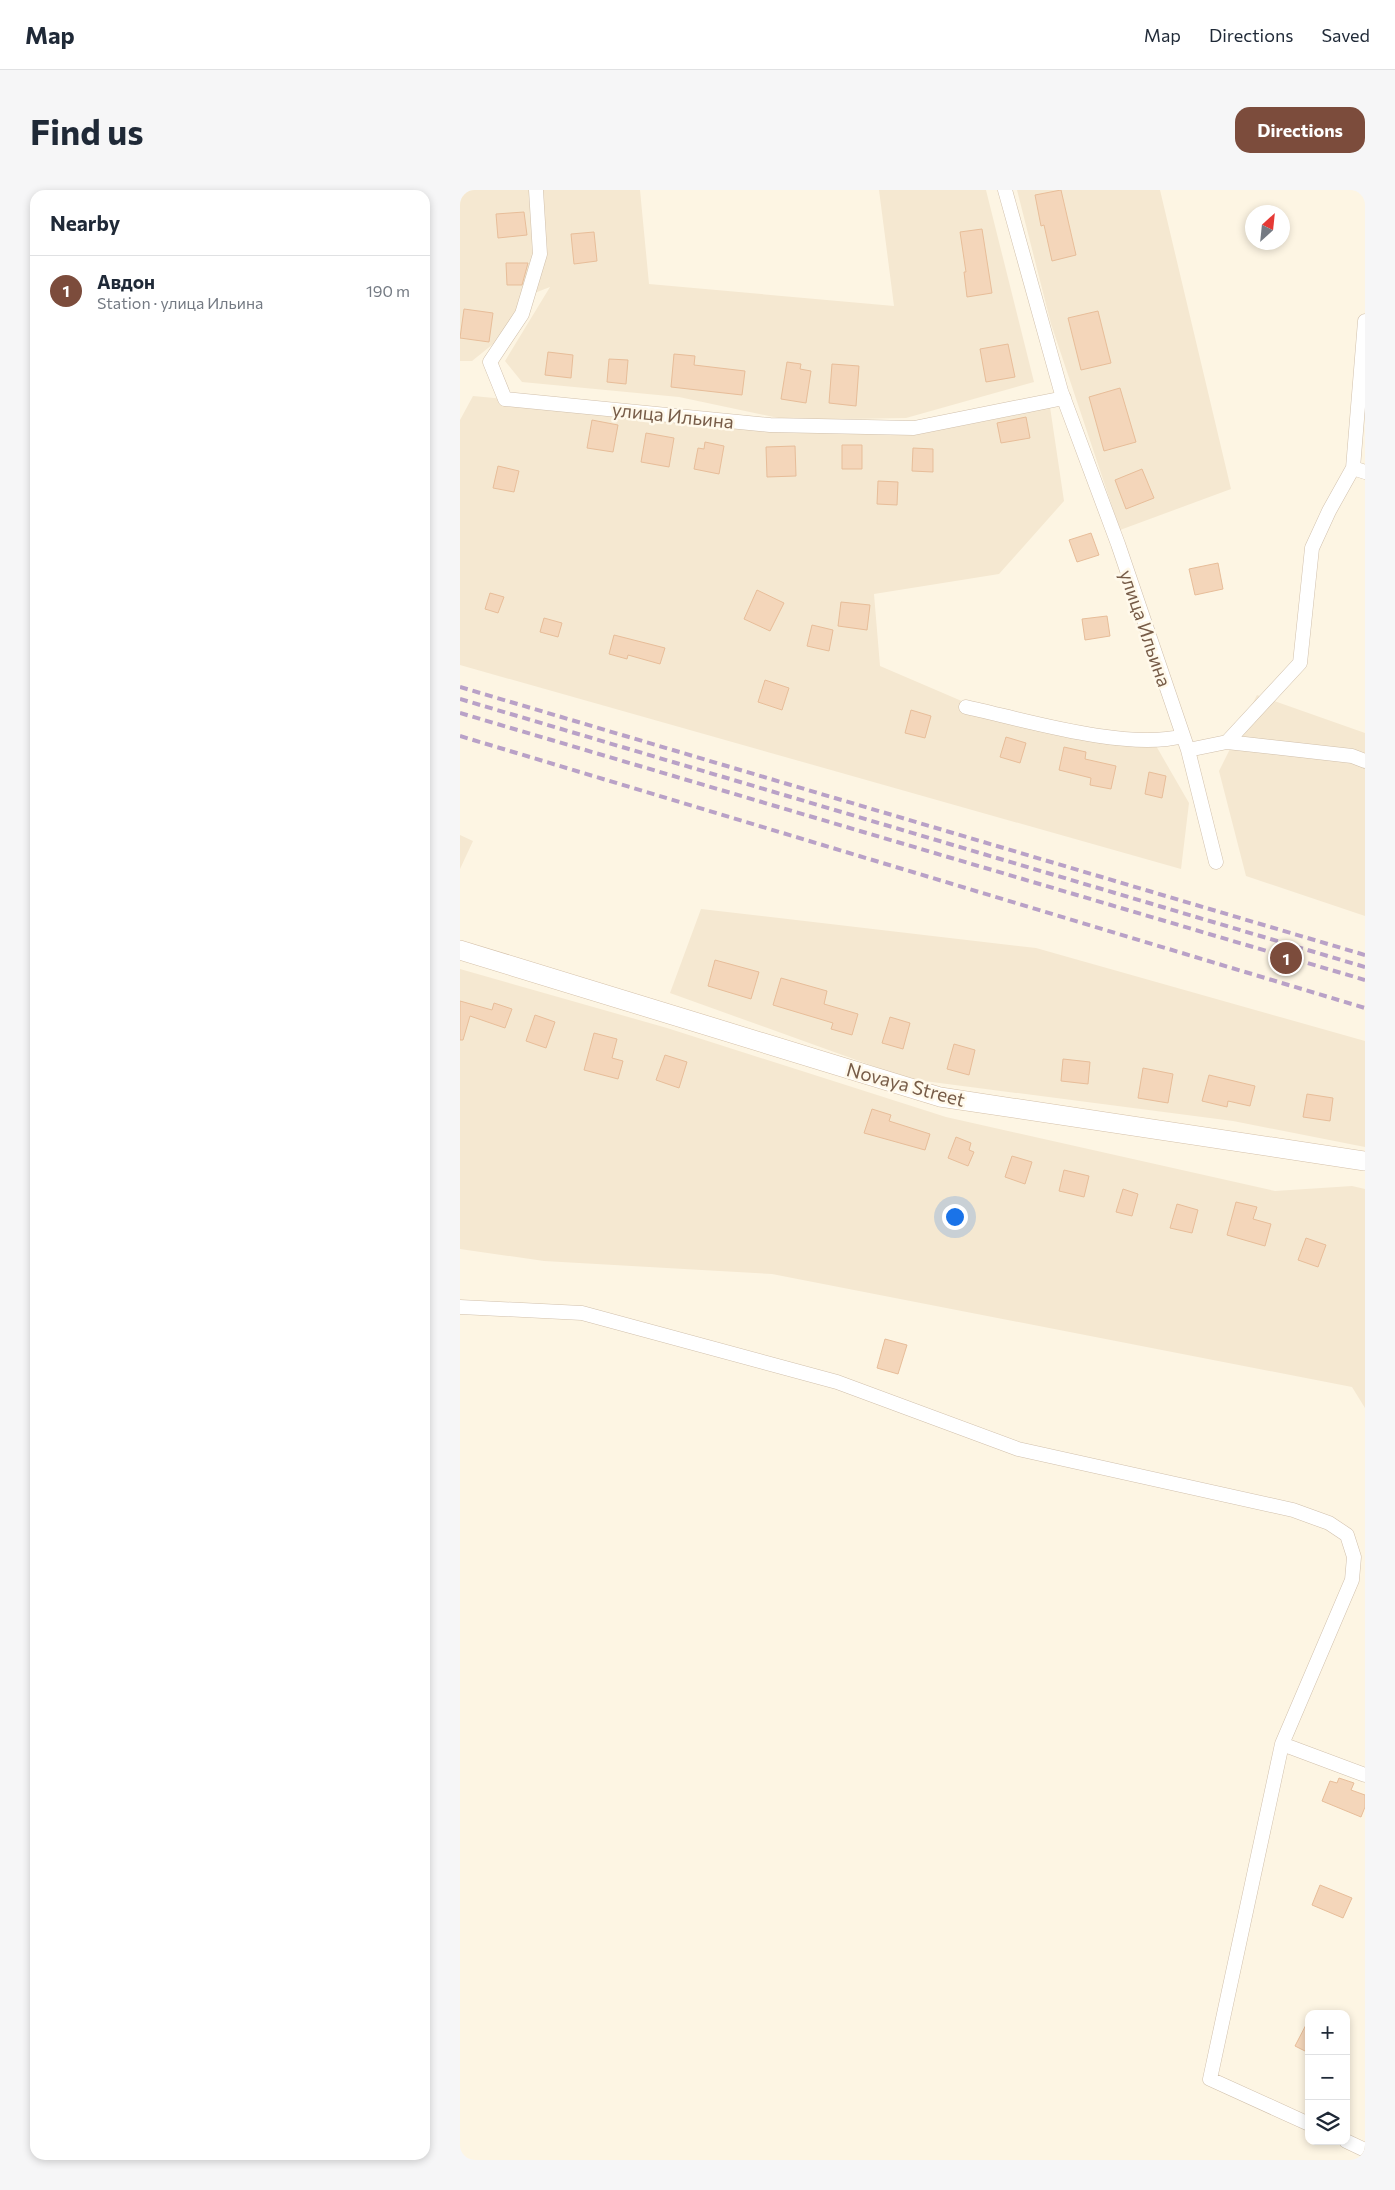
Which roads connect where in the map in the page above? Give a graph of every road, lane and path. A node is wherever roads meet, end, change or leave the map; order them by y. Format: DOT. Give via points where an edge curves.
graph roads {
  1 [pos="536,190"];
  2 [pos="1004,190"];
  3 [pos="1365,321"];
  4 [pos="1064,398"];
  5 [pos="1359,470"];
  6 [pos="966,707"];
  7 [pos="1183,736"];
  8 [pos="1227,742"];
  9 [pos="1188,750"];
  10 [pos="1365,761"];
  11 [pos="1216,862"];
  12 [pos="460,950"];
  13 [pos="1365,1162"];
  14 [pos="460,1307"];
  15 [pos="1282,1744"];
  16 [pos="1365,1775"];
  17 [pos="1305,2122"];
  18 [pos="1350,2143"];
  19 [pos="1365,2150"];
  1 -- 4 [label="street, улица Ильина" via="540,254 522,314 490,362 506,399 770,425 914,428"];
  2 -- 4 [label="street, улица Ильина"];
  3 -- 5 [label="street"];
  4 -- 7 [label="street, улица Ильина"];
  5 -- 8 [label="street" via="1329,510 1312,548 1300,663"];
  6 -- 7 [label="street" via="1110,738 1167,740"];
  7 -- 9 [label="street, улица Ильина"];
  8 -- 9 [label="street"];
  8 -- 10 [label="street" via="1352,756"];
  9 -- 11 [label="street, улица Ильина"];
  12 -- 13 [label="street, Novaya Street" via="940,1097"];
  14 -- 15 [label="street" via="582,1314 837,1382 1018,1449 1293,1510 1329,1523 1347,1535 1354,1557 1352,1580"];
  15 -- 16 [label="street"];
  15 -- 17 [label="street" via="1210,2079"];
  18 -- 19 [label="street"];
}
